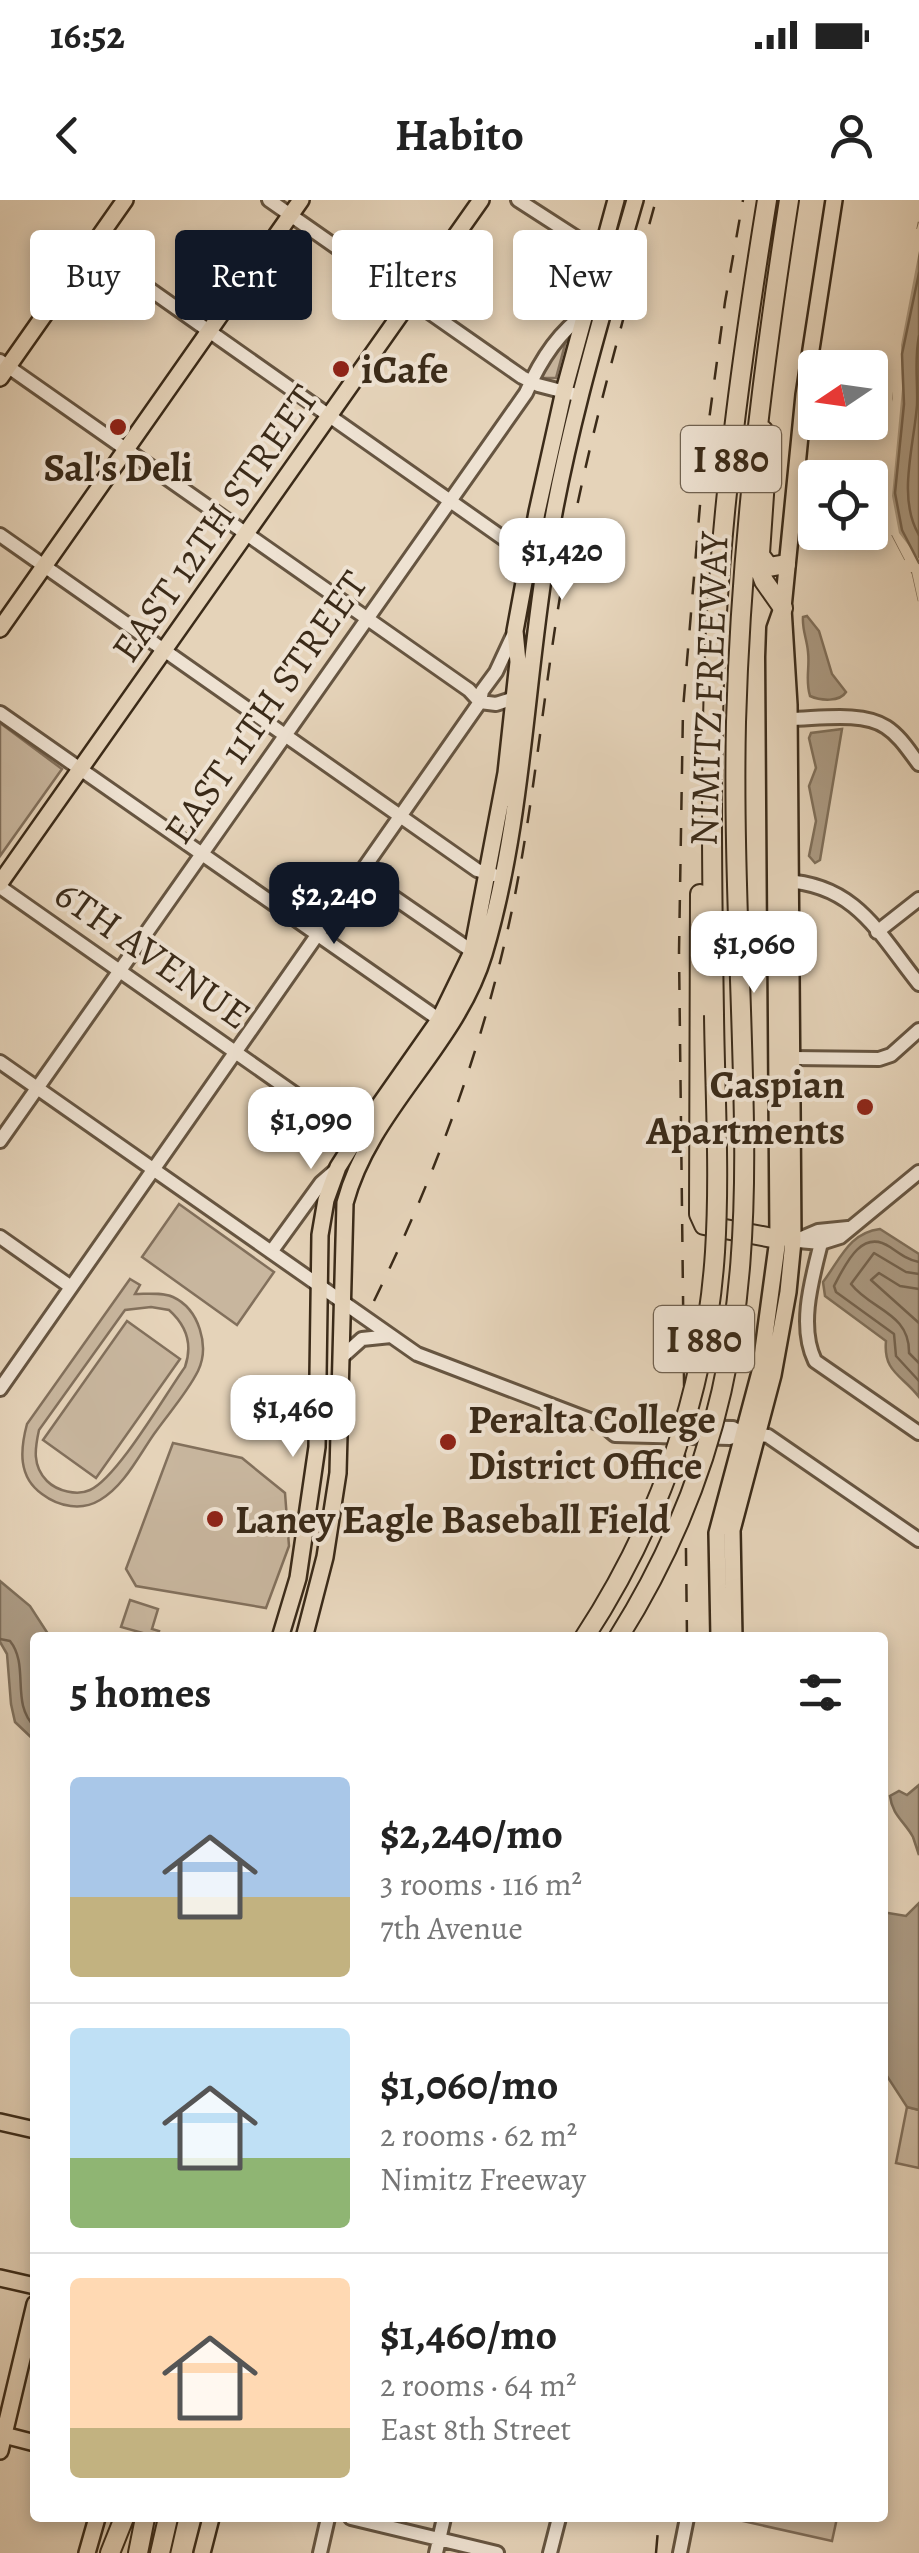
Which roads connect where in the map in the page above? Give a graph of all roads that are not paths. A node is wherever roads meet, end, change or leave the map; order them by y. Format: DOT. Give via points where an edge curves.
graph roads {
  1 [pos="125,200"];
  2 [pos="269,200"];
  3 [pos="301,200"];
  4 [pos="481,200"];
  5 [pos="518,200"];
  6 [pos="616,200"];
  7 [pos="635,200"];
  8 [pos="767,200"];
  9 [pos="789,200"];
  10 [pos="834,200"];
  11 [pos="290,215"];
  12 [pos="104,230"];
  13 [pos="460,230"];
  14 [pos="564,230"];
  15 [pos="612,230"];
  16 [pos="622,230"];
  17 [pos="332,244"];
  18 [pos="155,294"];
  19 [pos="38,320"];
  20 [pos="396,320"];
  21 [pos="441,320"];
  22 [pos="578,320"];
  23 [pos="584,320"];
  24 [pos="592,320"];
  25 [pos="208,332"];
  26 [pos="3,368"];
  27 [pos="531,382"];
  28 [pos="572,393"];
  29 [pos="759,403"];
  30 [pos="329,417"];
  31 [pos="125,450"];
  32 [pos="449,502"];
  33 [pos="246,534"];
  34 [pos="0,535"];
  35 [pos="538,553"];
  36 [pos="758,553"];
  37 [pos="786,564"];
  38 [pos="44,567"];
  39 [pos="782,608"];
  40 [pos="367,619"];
  41 [pos="0,629"];
  42 [pos="515,631"];
  43 [pos="163,651"];
  44 [pos="530,688"];
  45 [pos="515,698"];
  46 [pos="480,702"];
  47 [pos="0,713"];
  48 [pos="712,719"];
  49 [pos="789,719"];
  50 [pos="285,735"];
  51 [pos="919,764"];
  52 [pos="81,769"];
  53 [pos="400,816"];
  54 [pos="203,853"];
  55 [pos="360,874"];
  56 [pos="495,875"];
  57 [pos="784,881"];
  58 [pos="0,885"];
  59 [pos="919,899"];
  60 [pos="877,932"];
  61 [pos="317,934"];
  62 [pos="477,954"];
  63 [pos="120,970"];
  64 [pos="919,984"];
  65 [pos="444,1023"];
  66 [pos="919,1030"];
  67 [pos="235,1051"];
  68 [pos="793,1058"];
  69 [pos="0,1062"];
  70 [pos="37,1088"];
  71 [pos="0,1141"];
  72 [pos="362,1141"];
  73 [pos="338,1167"];
  74 [pos="154,1169"];
  75 [pos="919,1172"];
  76 [pos="786,1211"];
  77 [pos="0,1237"];
  78 [pos="820,1237"];
  79 [pos="786,1240"];
  80 [pos="272,1252"];
  81 [pos="320,1285"];
  82 [pos="71,1287"];
  83 [pos="342,1300"];
  84 [pos="391,1336"];
  85 [pos="343,1356"];
  86 [pos="0,1389"];
  87 [pos="919,1433"];
  88 [pos="750,1434"];
  89 [pos="919,1540"];
  90 [pos="282,1632"];
  91 [pos="306,1632"];
  92 [pos="588,1632"];
  93 [pos="621,1632"];
  94 [pos="719,1632"];
  95 [pos="734,1632"];
  96 [pos="0,2122"];
  97 [pos="30,2129"];
  98 [pos="0,2278"];
  99 [pos="30,2285"];
  100 [pos="30,2324"];
  101 [pos="1,2440"];
  102 [pos="30,2442"];
  103 [pos="97,2522"];
  104 [pos="98,2522"];
  105 [pos="122,2522"];
  106 [pos="144,2522"];
  107 [pos="167,2522"];
  108 [pos="210,2522"];
  109 [pos="327,2522"];
  110 [pos="363,2522"];
  111 [pos="557,2522"];
  112 [pos="687,2522"];
  113 [pos="438,2546"];
  114 [pos="86,2553"];
  115 [pos="98,2553"];
  116 [pos="110,2553"];
  117 [pos="138,2553"];
  118 [pos="160,2553"];
  119 [pos="202,2553"];
  120 [pos="320,2553"];
  121 [pos="497,2553"];
  122 [pos="550,2553"];
  123 [pos="680,2553"];
  1 -- 12 [label="main road"];
  2 -- 11 [label="street"];
  3 -- 11 [label="main road"];
  4 -- 13 [label="main road, EAST 12TH STREET"];
  5 -- 14 [label="street"];
  6 -- 15 [label="main road"];
  7 -- 16 [label="main road"];
  8 -- 48 [label="highway, NIMITZ FREEWAY / I 880" via="728,480"];
  9 -- 29 [label="highway, NIMITZ FREEWAY / I 880"];
  10 -- 37 [label="main road"];
  11 -- 17 [label="street"];
  11 -- 25 [label="main road"];
  18 -- 25 [label="street"];
  19 -- 26 [label="main road"];
  20 -- 30 [label="main road, EAST 12TH STREET"];
  21 -- 27 [label="street"];
  22 -- 27 [label="street, EAST 11TH STREET"];
  23 -- 28 [label="main road"];
  24 -- 28 [label="main road"];
  25 -- 30 [label="street"];
  25 -- 31 [label="main road"];
  26 -- 31 [label="street"];
  27 -- 28 [label="street"];
  27 -- 32 [label="street, EAST 11TH STREET"];
  28 -- 35 [label="main road"];
  29 -- 36 [label="highway" via="767,451"];
  29 -- 93 [label="highway, NIMITZ FREEWAY / I 880, bridge" via="736,726 744,1232 738,1308 711,1434 686,1506"];
  30 -- 32 [label="street"];
  30 -- 33 [label="main road, EAST 12TH STREET"];
  31 -- 33 [label="street"];
  31 -- 38 [label="main road"];
  32 -- 35 [label="street" via="516,548"];
  32 -- 40 [label="street, EAST 11TH STREET"];
  33 -- 40 [label="street"];
  33 -- 43 [label="main road, EAST 12TH STREET"];
  34 -- 38 [label="street"];
  35 -- 42 [label="main road"];
  35 -- 44 [label="main road"];
  36 -- 37 [label="highway" via="769,568"];
  36 -- 39 [label="highway" via="764,581"];
  37 -- 39 [label="main road"];
  38 -- 41 [label="main road"];
  38 -- 43 [label="street"];
  39 -- 49 [label="main road"];
  39 -- 57 [label="main road" via="774,657"];
  40 -- 46 [label="street"];
  40 -- 50 [label="street, EAST 11TH STREET"];
  42 -- 45 [label="main road"];
  42 -- 46 [label="street"];
  43 -- 50 [label="street"];
  43 -- 52 [label="main road, EAST 12TH STREET"];
  44 -- 45 [label="street"];
  44 -- 56 [label="main road"];
  45 -- 46 [label="street"];
  45 -- 56 [label="main road"];
  46 -- 53 [label="street"];
  47 -- 52 [label="street"];
  48 -- 79 [label="highway" via="700,924 699,1214 704,1225"];
  48 -- 92 [label="highway, NIMITZ FREEWAY / I 880, bridge" via="716,1233 703,1346 652,1512"];
  49 -- 51 [label="street" via="879,724"];
  49 -- 57 [label="main road"];
  50 -- 53 [label="street"];
  50 -- 54 [label="street, EAST 11TH STREET"];
  52 -- 54 [label="street"];
  52 -- 58 [label="main road, EAST 12TH STREET"];
  53 -- 55 [label="street"];
  53 -- 56 [label="street" via="477,870"];
  54 -- 61 [label="street"];
  54 -- 63 [label="street, EAST 11TH STREET"];
  55 -- 61 [label="street"];
  55 -- 62 [label="street"];
  56 -- 62 [label="main road"];
  57 -- 60 [label="street" via="836,893"];
  57 -- 68 [label="main road"];
  57 -- 76 [label="main road"];
  58 -- 63 [label="street, 6TH AVENUE"];
  59 -- 60 [label="street"];
  60 -- 64 [label="street"];
  61 -- 65 [label="street"];
  61 -- 67 [label="street"];
  62 -- 65 [label="main road"];
  63 -- 67 [label="street, 6TH AVENUE"];
  63 -- 70 [label="street, EAST 11TH STREET"];
  65 -- 72 [label="main road"];
  66 -- 68 [label="street" via="879,1058"];
  67 -- 72 [label="street, 6TH AVENUE"];
  67 -- 74 [label="street"];
  68 -- 76 [label="main road"];
  69 -- 70 [label="street"];
  70 -- 71 [label="street, EAST 11TH STREET"];
  70 -- 74 [label="street"];
  72 -- 73 [label="main road"];
  72 -- 83 [label="main road" via="345,1203"];
  73 -- 80 [label="street"];
  73 -- 81 [label="main road" via="322,1216"];
  74 -- 80 [label="street"];
  74 -- 82 [label="street"];
  75 -- 78 [label="street" via="840,1237"];
  76 -- 78 [label="street"];
  76 -- 79 [label="main road"];
  77 -- 82 [label="street"];
  78 -- 79 [label="street"];
  78 -- 87 [label="street" via="810,1290 808,1347 815,1361"];
  79 -- 88 [label="main road"];
  79 -- 88 [label="main road" via="780,1337"];
  80 -- 81 [label="street"];
  81 -- 83 [label="street"];
  81 -- 90 [label="main road" via="317,1447 298,1578"];
  82 -- 86 [label="street"];
  83 -- 84 [label="street"];
  83 -- 85 [label="main road"];
  84 -- 85 [label="street" via="362,1339"];
  84 -- 88 [label="street" via="429,1360 603,1426 733,1428"];
  85 -- 91 [label="main road" via="338,1472"];
  88 -- 89 [label="street" via="771,1437"];
  88 -- 94 [label="main road" via="717,1534"];
  88 -- 95 [label="main road" via="732,1530"];
  96 -- 97 [label="main road"];
  98 -- 99 [label="main road"];
  100 -- 101 [label="main road"];
  101 -- 102 [label="main road"];
  103 -- 114 [label="main road"];
  104 -- 115 [label="main road"];
  105 -- 116 [label="highway"];
  106 -- 117 [label="highway"];
  107 -- 118 [label="highway"];
  108 -- 119 [label="main road"];
  109 -- 120 [label="street"];
  110 -- 113 [label="street"];
  111 -- 122 [label="street"];
  112 -- 123 [label="street"];
  113 -- 121 [label="street"];
}
